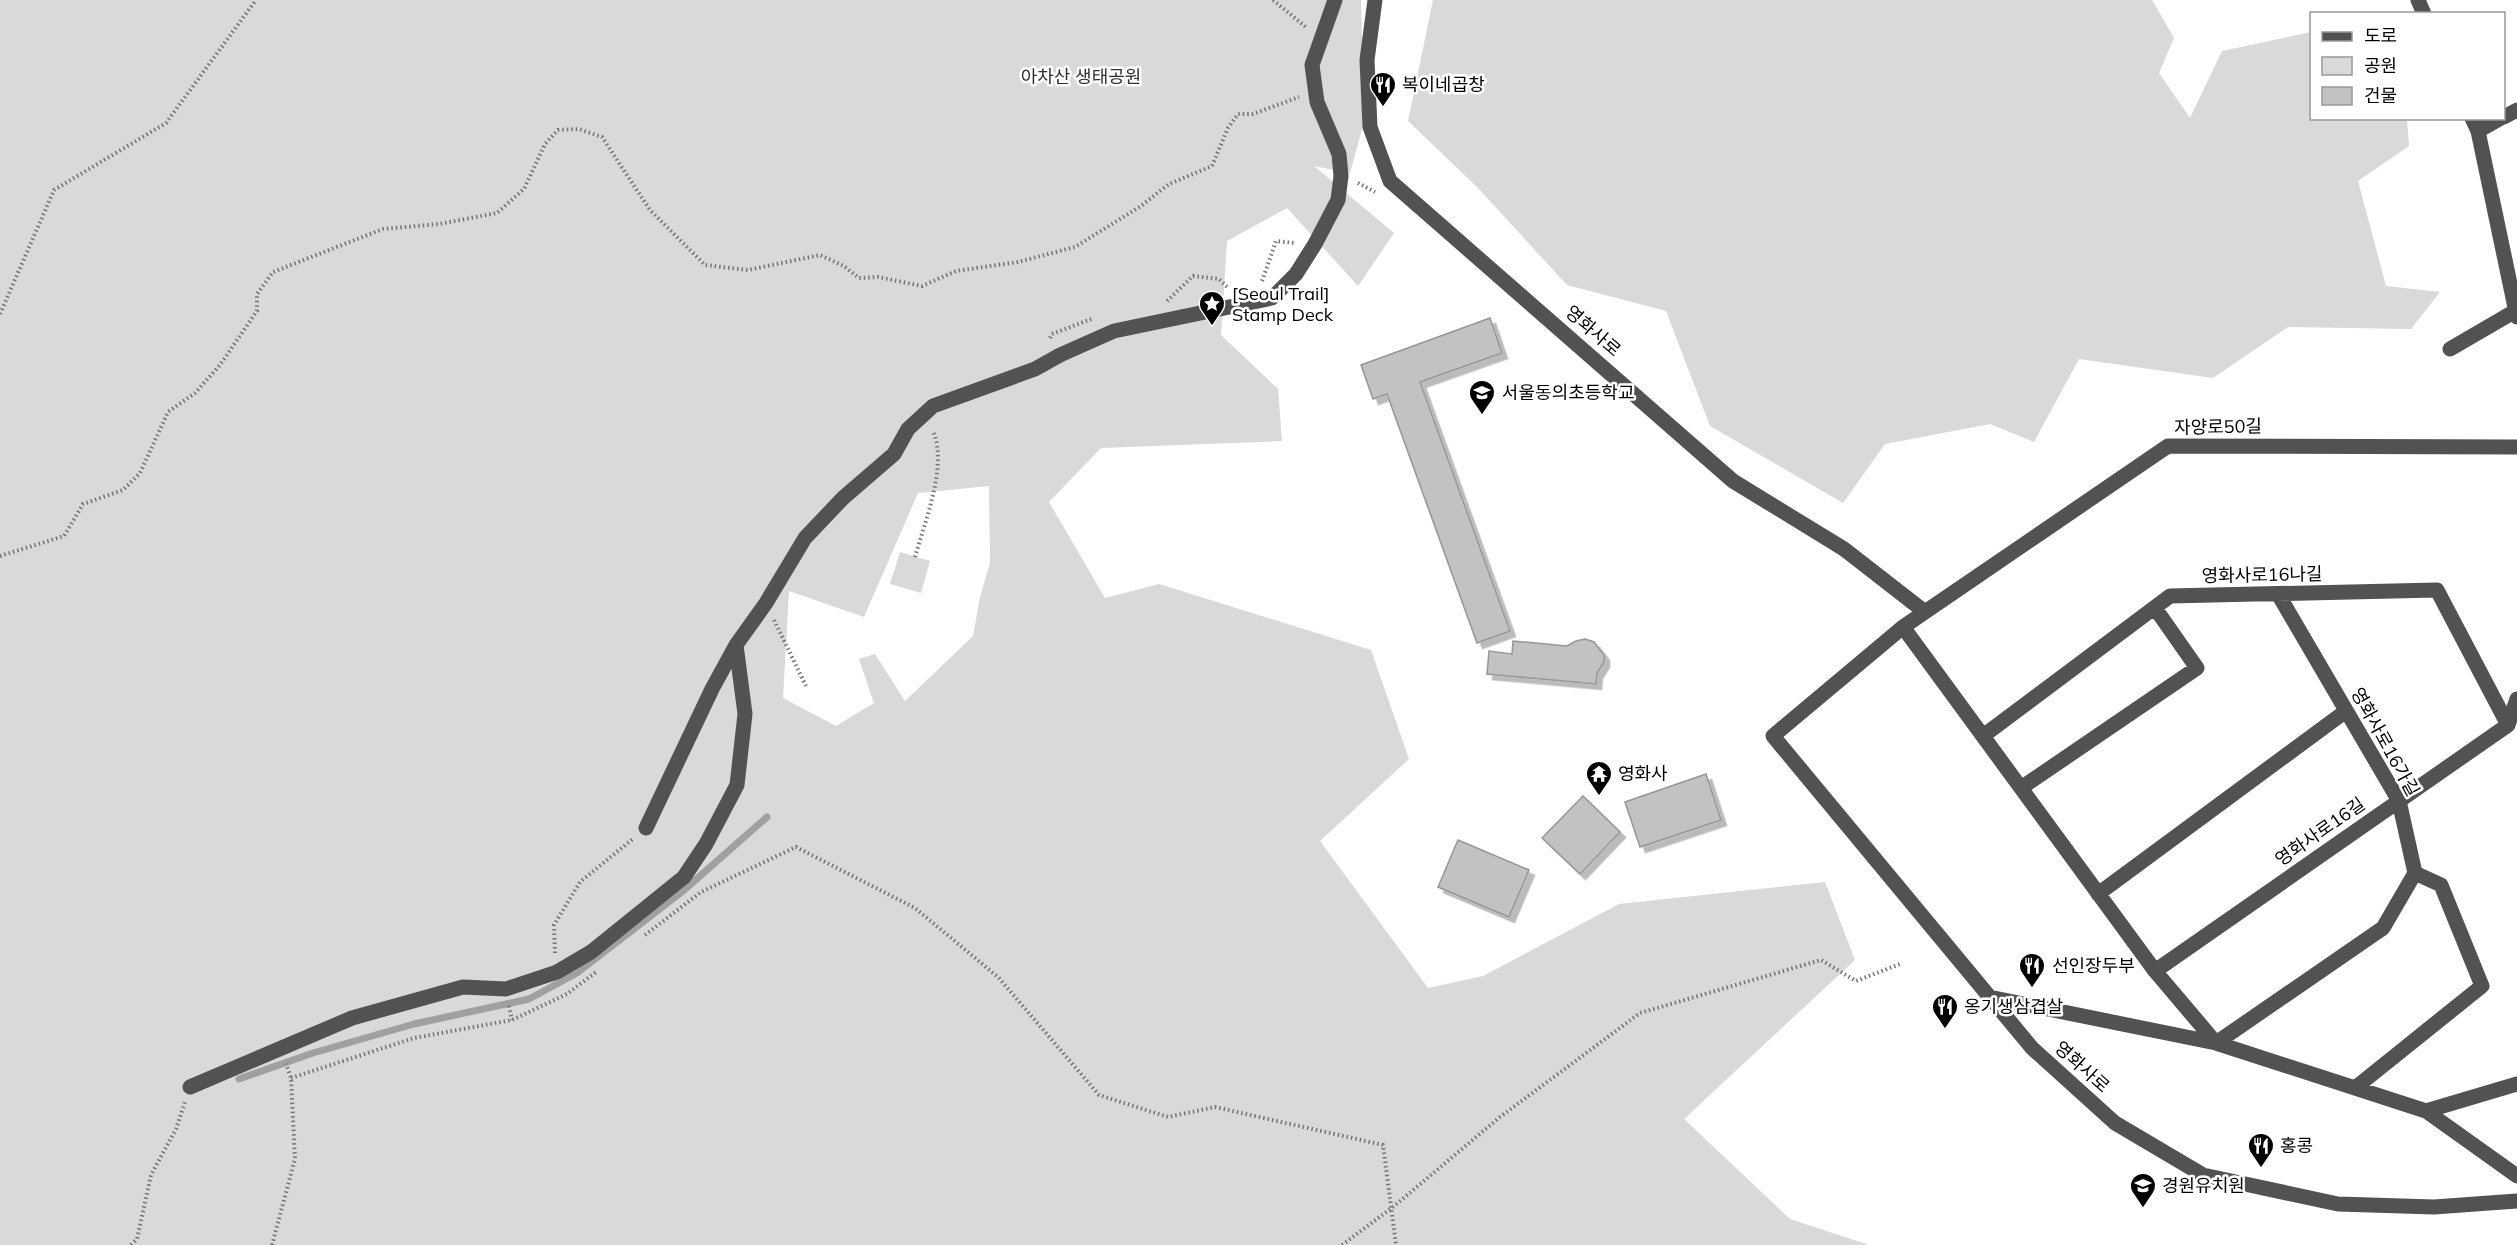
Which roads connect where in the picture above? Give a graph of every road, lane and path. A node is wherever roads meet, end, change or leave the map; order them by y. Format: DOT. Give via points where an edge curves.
graph roads {
  1 [pos="256,0"];
  2 [pos="1273,0"];
  3 [pos="1335,0"];
  4 [pos="1374,0"];
  5 [pos="1322,40"];
  6 [pos="1315,88"];
  7 [pos="2494,120"];
  8 [pos="2475,125"];
  9 [pos="1315,244"];
  10 [pos="1260,285"];
  11 [pos="1232,291"];
  12 [pos="1162,306"];
  13 [pos="2517,313"];
  14 [pos="0,314"];
  15 [pos="1099,315"];
  16 [pos="2450,349"];
  17 [pos="1035,369"];
  18 [pos="926,413"];
  19 [pos="2517,447"];
  20 [pos="0,556"];
  21 [pos="915,556"];
  22 [pos="2278,594"];
  23 [pos="766,603"];
  24 [pos="2155,608"];
  25 [pos="1925,612"];
  26 [pos="1903,627"];
  27 [pos="736,645"];
  28 [pos="806,686"];
  29 [pos="2517,699"];
  30 [pos="2346,711"];
  31 [pos="2508,725"];
  32 [pos="1983,736"];
  33 [pos="2021,788"];
  34 [pos="2398,801"];
  35 [pos="646,828"];
  36 [pos="2415,873"];
  37 [pos="2098,894"];
  38 [pos="641,938"];
  39 [pos="1900,964"];
  40 [pos="599,970"];
  41 [pos="2155,971"];
  42 [pos="556,972"];
  43 [pos="1989,997"];
  44 [pos="2216,1043"];
  45 [pos="282,1048"];
  46 [pos="291,1078"];
  47 [pos="2517,1084"];
  48 [pos="190,1087"];
  49 [pos="2355,1088"];
  50 [pos="2426,1111"];
  51 [pos="2517,1176"];
  52 [pos="2517,1202"];
  53 [pos="1393,1207"];
  54 [pos="131,1245"];
  55 [pos="272,1245"];
  56 [pos="1342,1245"];
  57 [pos="1396,1245"];
  1 -- 14 [label="path" via="165,123 54,190"];
  2 -- 5 [label="path"];
  3 -- 5 [label="street"];
  4 -- 25 [label="street, 영화사로" via="1367,60 1370,127 1390,181 1733,481 1844,549"];
  5 -- 6 [label="street" via="1312,65"];
  6 -- 9 [label="street" via="1339,154 1341,176 1338,200"];
  6 -- 20 [label="path" via="1253,114 1238,114 1212,165 1168,184 1141,206 1075,247 1018,262 956,271 922,286 878,277 860,278 820,255 748,270 705,265 650,210 602,137 579,129 558,130 545,144 524,189 497,213 439,224 383,228 273,273 257,294 257,311 220,365 195,393 168,412 140,473 123,490 83,504 64,536"];
  7 -- 8 [label="street"];
  8 -- 13 [label="street"];
  9 -- 10 [label="path" via="1276,241"];
  9 -- 17 [label="street" via="1296,274 1272,298 1114,331"];
  11 -- 12 [label="path" via="1219,279 1193,276"];
  13 -- 16 [label="street"];
  15 -- 17 [label="path" via="1052,334"];
  17 -- 18 [label="street" via="933,406"];
  18 -- 21 [label="path" via="939,455"];
  18 -- 23 [label="street" via="909,429 894,453 805,538"];
  19 -- 25 [label="street, 자양로50길" via="2168,446"];
  22 -- 24 [label="street, 영화사로16나길" via="2170,596"];
  22 -- 30 [label="street, 영화사로16가길"];
  22 -- 31 [label="street, 영화사로16나길" via="2437,590"];
  23 -- 27 [label="street"];
  23 -- 28 [label="path"];
  24 -- 32 [label="street, 영화사로16나길"];
  24 -- 33 [label="street" via="2197,668"];
  25 -- 26 [label="street, 자양로50길"];
  26 -- 32 [label="street"];
  26 -- 43 [label="street, 영화사로" via="1773,736"];
  27 -- 35 [label="street"];
  27 -- 42 [label="street" via="745,714 737,785 706,844 684,877 591,952"];
  29 -- 31 [label="street"];
  30 -- 34 [label="street, 영화사로16가길"];
  30 -- 37 [label="street"];
  31 -- 34 [label="street, 영화사로16길"];
  32 -- 33 [label="street"];
  33 -- 37 [label="street"];
  34 -- 36 [label="street, 영화사로16가길"];
  34 -- 41 [label="street, 영화사로16길"];
  35 -- 42 [label="path" via="580,882 554,925"];
  36 -- 44 [label="street" via="2383,928"];
  36 -- 49 [label="street" via="2441,885 2482,986"];
  37 -- 41 [label="street"];
  38 -- 53 [label="path" via="701,891 796,848 915,908 998,977 1100,1095 1168,1117 1215,1107 1383,1146"];
  39 -- 53 [label="path" via="1856,981 1821,960 1640,1013 1500,1117"];
  40 -- 46 [label="path" via="567,994 512,1020 414,1038"];
  41 -- 44 [label="street"];
  42 -- 45 [label="street" via="506,989 463,987 352,1018"];
  43 -- 44 [label="street"];
  43 -- 52 [label="street, 영화사로" via="2032,1048 2115,1123 2204,1175 2338,1204 2434,1207"];
  44 -- 49 [label="street"];
  45 -- 46 [label="path"];
  45 -- 48 [label="street"];
  46 -- 55 [label="path" via="296,1159"];
  47 -- 50 [label="street"];
  48 -- 54 [label="path" via="176,1129 151,1175 137,1239"];
  49 -- 50 [label="street"];
  50 -- 51 [label="street"];
  53 -- 56 [label="path"];
  53 -- 57 [label="path"];
}
